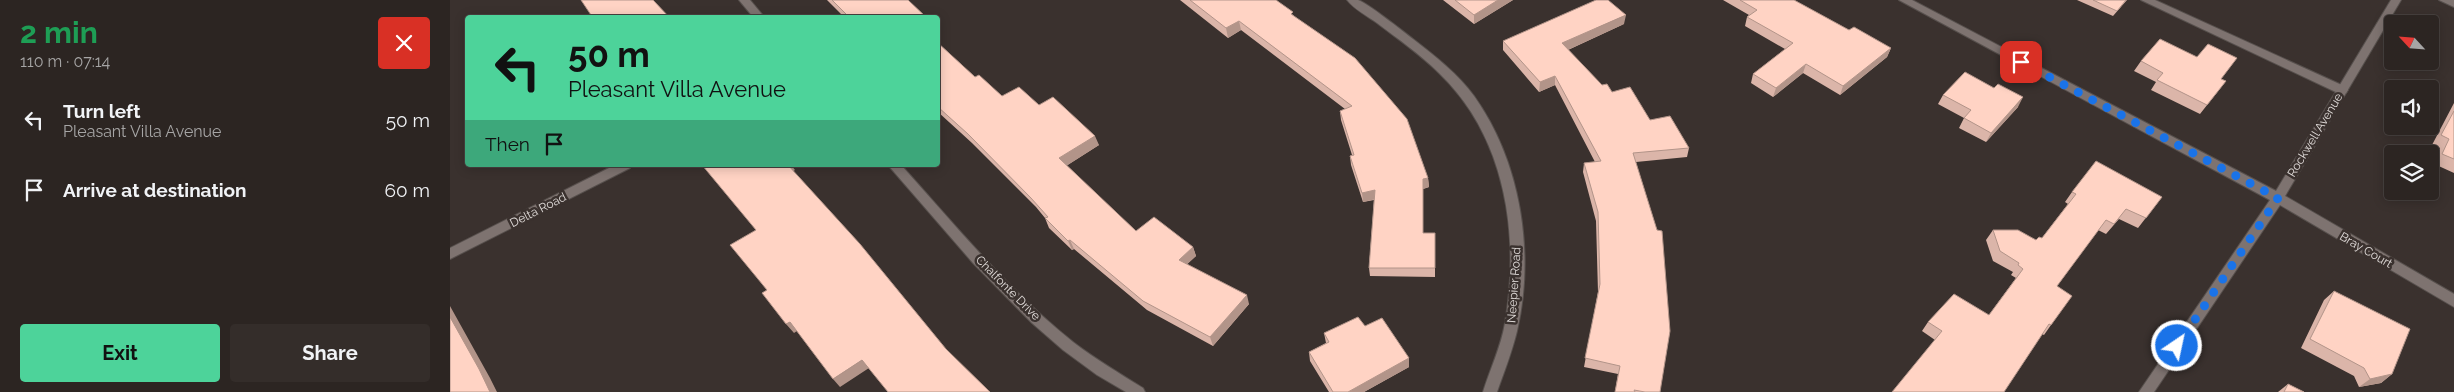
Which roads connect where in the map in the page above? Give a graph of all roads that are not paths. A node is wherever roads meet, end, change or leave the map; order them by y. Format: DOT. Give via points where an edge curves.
graph roads {
  1 [pos="744,0"];
  2 [pos="1352,0"];
  3 [pos="1904,0"];
  4 [pos="2146,0"];
  5 [pos="2396,0"];
  6 [pos="2444,0"];
  7 [pos="2454,4"];
  8 [pos="757,15"];
  9 [pos="2342,90"];
  10 [pos="622,167"];
  11 [pos="896,167"];
  12 [pos="2278,198"];
  13 [pos="450,254"];
  14 [pos="2454,301"];
  15 [pos="1138,392"];
  16 [pos="1490,392"];
  17 [pos="2146,392"];
  1 -- 8 [label="street"];
  2 -- 16 [label="street, Neepier Road" via="1430,58 1469,98 1496,142 1513,197 1518,255 1512,325"];
  3 -- 12 [label="street, Bray Court"];
  4 -- 9 [label="street"];
  5 -- 9 [label="street, Rockwell Avenue"];
  6 -- 7 [label="street"];
  9 -- 12 [label="street, Rockwell Avenue"];
  10 -- 13 [label="street, Delta Road"];
  11 -- 15 [label="street, Chalfonte Drive" via="998,280 1052,332 1119,382"];
  12 -- 14 [label="street, Bray Court"];
  12 -- 17 [label="street, Rockwell Avenue"];
}
